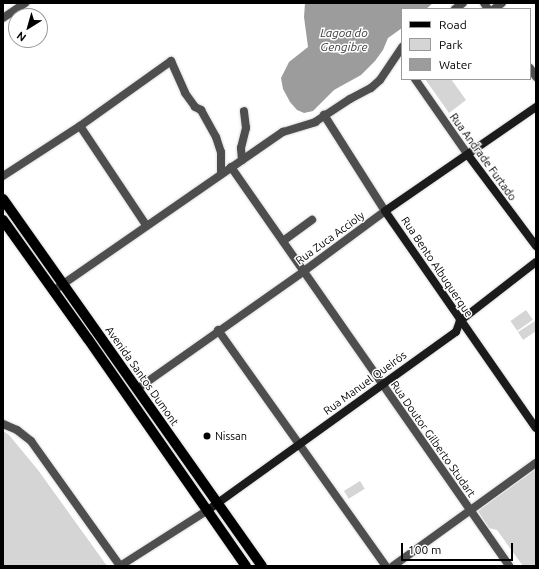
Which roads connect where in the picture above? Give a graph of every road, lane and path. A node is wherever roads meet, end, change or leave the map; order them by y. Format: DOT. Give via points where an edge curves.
graph roads {
  1 [pos="24,3"];
  2 [pos="3,18"];
  3 [pos="400,54"];
  4 [pos="416,80"];
  5 [pos="536,107"];
  6 [pos="244,111"];
  7 [pos="324,115"];
  8 [pos="80,126"];
  9 [pos="468,155"];
  10 [pos="242,160"];
  11 [pos="231,168"];
  12 [pos="221,174"];
  13 [pos="3,176"];
  14 [pos="3,199"];
  15 [pos="385,211"];
  16 [pos="3,220"];
  17 [pos="312,220"];
  18 [pos="146,226"];
  19 [pos="283,241"];
  20 [pos="534,241"];
  21 [pos="536,262"];
  22 [pos="533,267"];
  23 [pos="304,271"];
  24 [pos="63,284"];
  25 [pos="53,291"];
  26 [pos="460,321"];
  27 [pos="218,330"];
  28 [pos="382,385"];
  29 [pos="137,388"];
  30 [pos="3,424"];
  31 [pos="536,428"];
  32 [pos="300,444"];
  33 [pos="536,463"];
  34 [pos="218,503"];
  35 [pos="208,510"];
  36 [pos="469,510"];
  37 [pos="120,566"];
  38 [pos="246,566"];
  39 [pos="262,566"];
  40 [pos="386,566"];
  41 [pos="393,566"];
  42 [pos="509,566"];
  1 -- 2 [label="street"];
  3 -- 7 [label="street" via="375,86"];
  4 -- 9 [label="street, Rua Andrade Furtado"];
  5 -- 9 [label="street, Rua Zuca Accioly"];
  6 -- 10 [label="street" via="246,128 241,148"];
  7 -- 10 [label="street" via="310,124 283,132"];
  7 -- 15 [label="street, Rua Bento Albuquerque"];
  8 -- 12 [label="street" via="170,61 185,92 195,107 201,110 215,135 221,152"];
  8 -- 13 [label="street"];
  8 -- 18 [label="street"];
  9 -- 15 [label="street, Rua Zuca Accioly"];
  9 -- 20 [label="street, Rua Andrade Furtado"];
  10 -- 11 [label="street"];
  11 -- 12 [label="street"];
  11 -- 19 [label="street, Rua Doutor Gilberto Studart"];
  12 -- 18 [label="street"];
  14 -- 24 [label="main road, Avenida Santos Dumont"];
  15 -- 23 [label="street, Rua Zuca Accioly"];
  15 -- 26 [label="street, Rua Bento Albuquerque"];
  16 -- 25 [label="main road, Avenida Santos Dumont"];
  17 -- 19 [label="street"];
  18 -- 24 [label="street"];
  19 -- 23 [label="street, Rua Doutor Gilberto Studart"];
  21 -- 22 [label="street, Rua Manuel Queirós"];
  22 -- 26 [label="street, Rua Manuel Queirós"];
  23 -- 27 [label="street, Rua Zuca Accioly"];
  23 -- 28 [label="street, Rua Doutor Gilberto Studart"];
  24 -- 25 [label="street"];
  24 -- 29 [label="main road, Avenida Santos Dumont"];
  25 -- 35 [label="main road, Avenida Santos Dumont"];
  26 -- 28 [label="street, Rua Manuel Queirós" via="456,332"];
  26 -- 31 [label="street, Rua Bento Albuquerque"];
  27 -- 29 [label="street, Rua Zuca Accioly"];
  27 -- 32 [label="street"];
  28 -- 32 [label="street, Rua Manuel Queirós"];
  28 -- 36 [label="street, Rua Doutor Gilberto Studart"];
  29 -- 34 [label="main road, Avenida Santos Dumont"];
  30 -- 37 [label="street" via="17,430 31,441"];
  32 -- 34 [label="street, Rua Manuel Queirós"];
  32 -- 40 [label="street"];
  33 -- 36 [label="street"];
  34 -- 35 [label="street, Rua Manuel Queirós"];
  34 -- 39 [label="main road, Avenida Santos Dumont"];
  35 -- 37 [label="street"];
  35 -- 38 [label="main road, Avenida Santos Dumont"];
  36 -- 41 [label="street"];
  36 -- 42 [label="street, Rua Doutor Gilberto Studart"];
}
